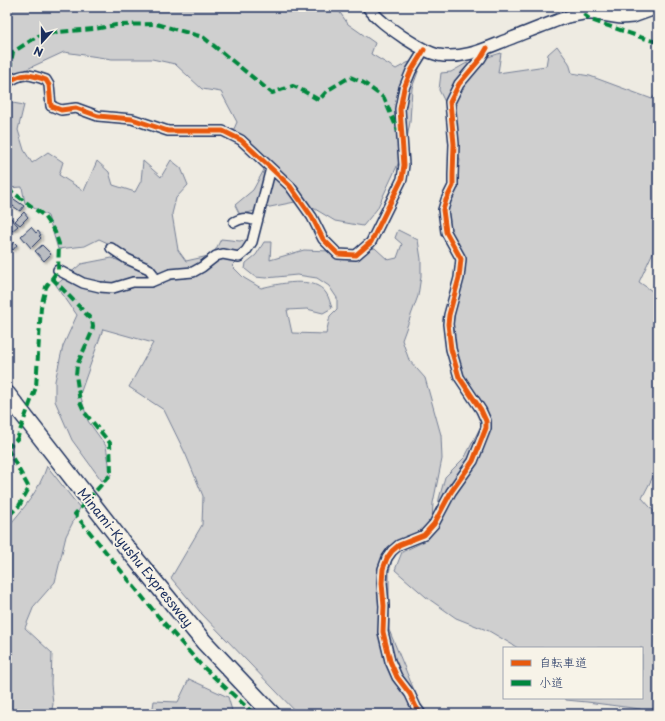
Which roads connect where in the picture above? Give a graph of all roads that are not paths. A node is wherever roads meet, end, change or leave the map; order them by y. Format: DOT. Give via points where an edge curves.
graph roads {
  1 [pos="368,7"];
  2 [pos="658,8"];
  3 [pos="487,48"];
  4 [pos="424,50"];
  5 [pos="7,83"];
  6 [pos="271,168"];
  7 [pos="256,221"];
  8 [pos="234,222"];
  9 [pos="111,248"];
  10 [pos="58,270"];
  11 [pos="154,281"];
  12 [pos="7,394"];
  13 [pos="272,714"];
  14 [pos="421,714"];
  1 -- 4 [label="street" via="388,26"];
  2 -- 3 [label="street" via="633,17 583,14 567,17"];
  3 -- 4 [label="street" via="459,56"];
  3 -- 14 [label="street" via="459,84 450,102 454,144 453,186 443,210 446,232 461,258 448,324 451,350 459,377 477,403 486,421 486,428 473,461 451,492 434,524 424,535 392,550 383,569 384,632 390,661 397,677"];
  4 -- 6 [label="street" via="404,88 400,109 404,165 402,179 371,242 356,255 338,254 323,240 312,217 290,186"];
  5 -- 6 [label="street" via="16,76 29,74 46,80 49,85 51,106 61,110 76,108 98,116 132,119 168,131 223,131 241,140"];
  6 -- 7 [label="street"];
  7 -- 8 [label="street" via="242,218"];
  7 -- 11 [label="street" via="252,242 239,257 223,254 193,272 170,274"];
  9 -- 11 [label="street" via="149,269"];
  10 -- 11 [label="street" via="83,283 100,288"];
  12 -- 13 [label="highway, Minami-Kyushu Expressway" via="199,636"];
}
